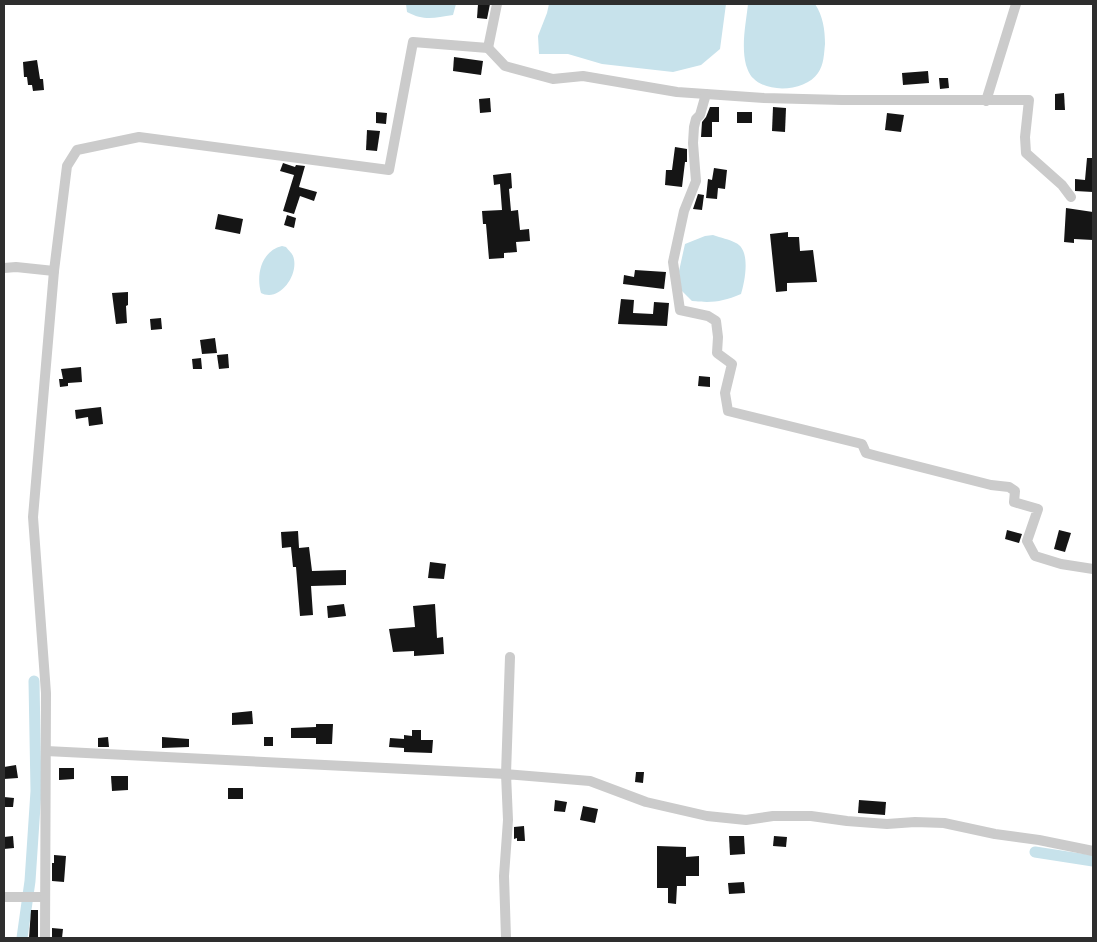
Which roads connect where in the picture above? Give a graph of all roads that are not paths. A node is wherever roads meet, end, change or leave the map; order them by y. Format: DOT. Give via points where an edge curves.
graph roads {
  1 [pos="497,4"];
  2 [pos="1016,4"];
  3 [pos="488,48"];
  4 [pos="706,94"];
  5 [pos="986,101"];
  6 [pos="1071,197"];
  7 [pos="4,268"];
  8 [pos="54,271"];
  9 [pos="1093,570"];
  10 [pos="510,657"];
  11 [pos="46,751"];
  12 [pos="506,774"];
  13 [pos="1093,851"];
  14 [pos="4,897"];
  15 [pos="40,897"];
  16 [pos="45,938"];
  17 [pos="506,938"];
  1 -- 3 [label="street"];
  2 -- 5 [label="street"];
  3 -- 4 [label="street" via="505,66 553,80 583,76"];
  3 -- 8 [label="street" via="413,42 389,170 139,136 77,150 67,166"];
  4 -- 5 [label="street" via="833,100"];
  4 -- 9 [label="street" via="694,127 696,181 684,211 673,262 680,310 716,321 717,353 732,364 725,393 728,411 857,442 866,452 877,456 1010,487 1015,491 1014,502 1038,509 1027,541 1035,556"];
  5 -- 6 [label="street" via="1029,100 1026,153"];
  7 -- 8 [label="street"];
  8 -- 11 [label="street" via="33,517 46,693"];
  10 -- 12 [label="street"];
  11 -- 12 [label="street"];
  11 -- 15 [label="street"];
  12 -- 13 [label="street" via="590,781 646,802 707,816 746,820 811,816 847,822 944,823"];
  12 -- 17 [label="street"];
  14 -- 15 [label="street"];
  15 -- 16 [label="street"];
}
